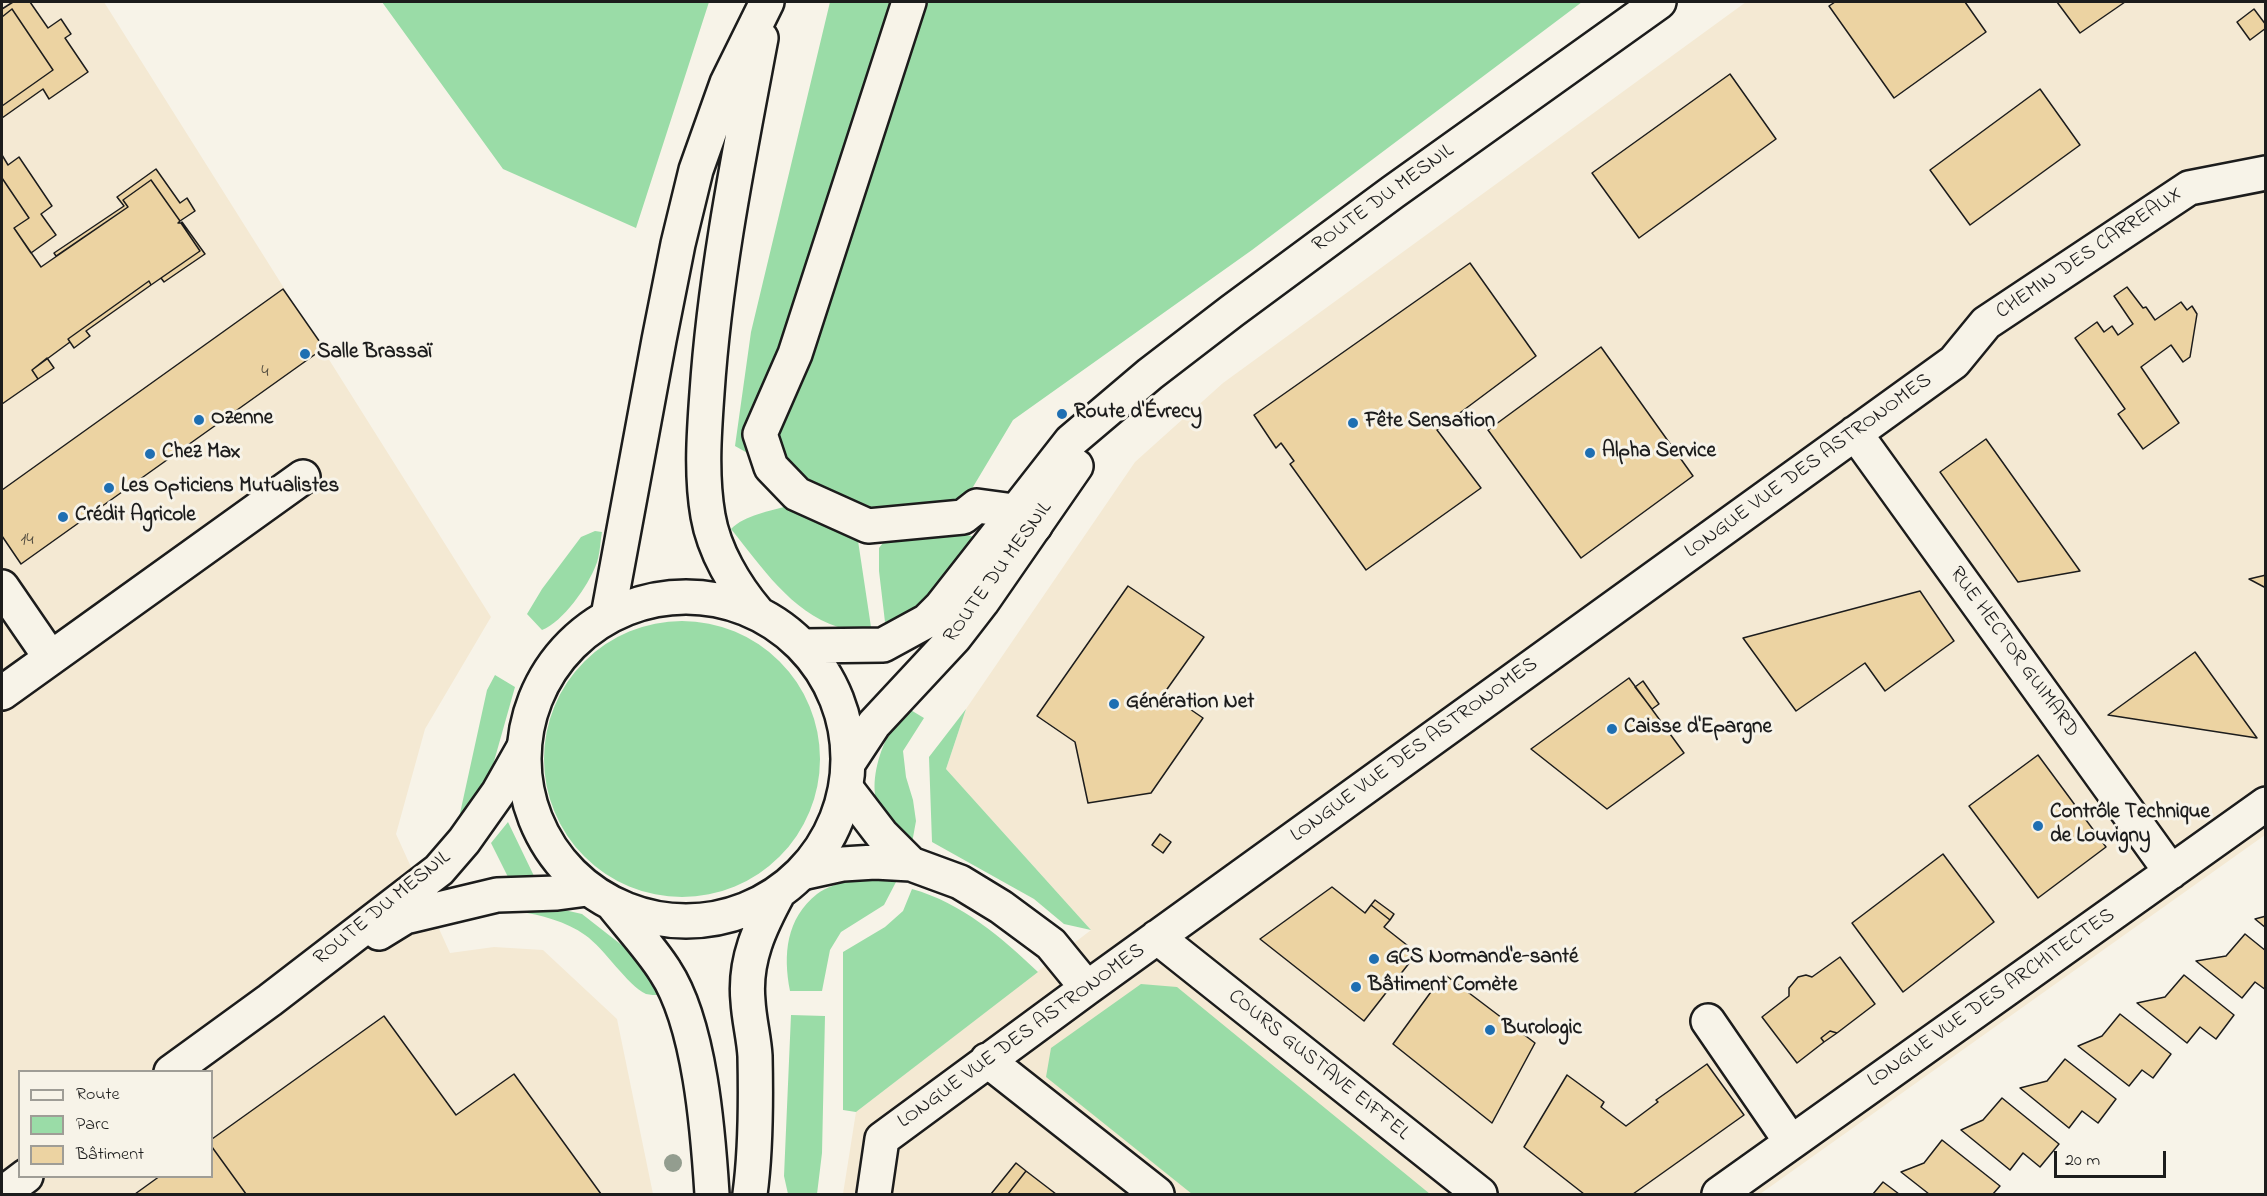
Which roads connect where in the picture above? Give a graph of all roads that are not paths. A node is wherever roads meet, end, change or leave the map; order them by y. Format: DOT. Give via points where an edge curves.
graph roads {
  1 [pos="768,2"];
  2 [pos="909,2"];
  3 [pos="1659,2"];
  4 [pos="2265,173"];
  5 [pos="1986,323"];
  6 [pos="1855,433"];
  7 [pos="303,477"];
  8 [pos="1025,518"];
  9 [pos="2,587"];
  10 [pos="757,612"];
  11 [pos="608,616"];
  12 [pos="803,646"];
  13 [pos="50,657"];
  14 [pos="2,693"];
  15 [pos="524,747"];
  16 [pos="847,775"];
  17 [pos="2265,804"];
  18 [pos="911,864"];
  19 [pos="2171,872"];
  20 [pos="791,883"];
  21 [pos="587,889"];
  22 [pos="614,906"];
  23 [pos="1157,937"];
  24 [pos="1086,988"];
  25 [pos="270,1000"];
  26 [pos="1708,1021"];
  27 [pos="987,1060"];
  28 [pos="172,1070"];
  29 [pos="1791,1142"];
  30 [pos="23,1178"];
  31 [pos="2,1194"];
  32 [pos="712,1194"];
  33 [pos="750,1194"];
  34 [pos="874,1194"];
  35 [pos="1157,1194"];
  36 [pos="1480,1194"];
  37 [pos="1719,1194"];
  1 -- 10 [label="street" via="735,181 709,356 704,447 708,516 716,544 740,591"];
  1 -- 11 [label="street" via="727,83 696,170 678,244"];
  2 -- 8 [label="street" via="795,354 760,434 771,467 796,494 868,526 963,517 977,506"];
  3 -- 8 [label="street, ROUTE DU MESNIL" via="1393,192 1232,311 1115,404 1071,441"];
  4 -- 5 [label="street, CHEMIN DES CARREAUX" via="2189,188"];
  5 -- 6 [label="street, LONGUE VUE DES ASTRONOMES" via="1954,362"];
  6 -- 19 [label="street, RUE HECTOR GUIMARD"];
  6 -- 23 [label="street, LONGUE VUE DES ASTRONOMES"];
  7 -- 13 [label="street"];
  8 -- 12 [label="street, ROUTE DU MESNIL" via="927,621 883,645"];
  8 -- 16 [label="street, ROUTE DU MESNIL" via="955,637 874,724"];
  9 -- 13 [label="street"];
  10 -- 11 [label="street" via="717,600 682,596 640,603"];
  10 -- 12 [label="street"];
  11 -- 15 [label="street" via="581,634 541,685 529,716"];
  12 -- 16 [label="street" via="823,671 837,699 846,730"];
  13 -- 14 [label="street"];
  15 -- 21 [label="street" via="526,788 537,826 558,861"];
  15 -- 25 [label="street, ROUTE DU MESNIL" via="498,793 439,870"];
  16 -- 18 [label="street" via="882,835"];
  16 -- 20 [label="street" via="837,819 823,848"];
  17 -- 19 [label="street, LONGUE VUE DES ARCHITECTES"];
  18 -- 20 [label="street" via="854,863"];
  18 -- 24 [label="street" via="960,882 1001,908 1051,944"];
  19 -- 29 [label="street, LONGUE VUE DES ARCHITECTES"];
  20 -- 22 [label="street" via="754,907 698,922 641,916"];
  20 -- 33 [label="street" via="758,930 748,972 754,1055"];
  21 -- 22 [label="street"];
  21 -- 25 [label="street, ROUTE DU MESNIL" via="497,895 405,917"];
  22 -- 32 [label="street" via="666,970 680,1001 693,1042"];
  23 -- 24 [label="street, LONGUE VUE DES ASTRONOMES"];
  23 -- 36 [label="street, COURS GUSTAVE EIFFEL"];
  24 -- 27 [label="street, LONGUE VUE DES ASTRONOMES"];
  25 -- 28 [label="street, ROUTE DU MESNIL"];
  26 -- 29 [label="street"];
  27 -- 34 [label="street, LONGUE VUE DES ASTRONOMES" via="882,1139"];
  27 -- 35 [label="street"];
  29 -- 37 [label="street, LONGUE VUE DES ARCHITECTES"];
  30 -- 31 [label="street"];
}
